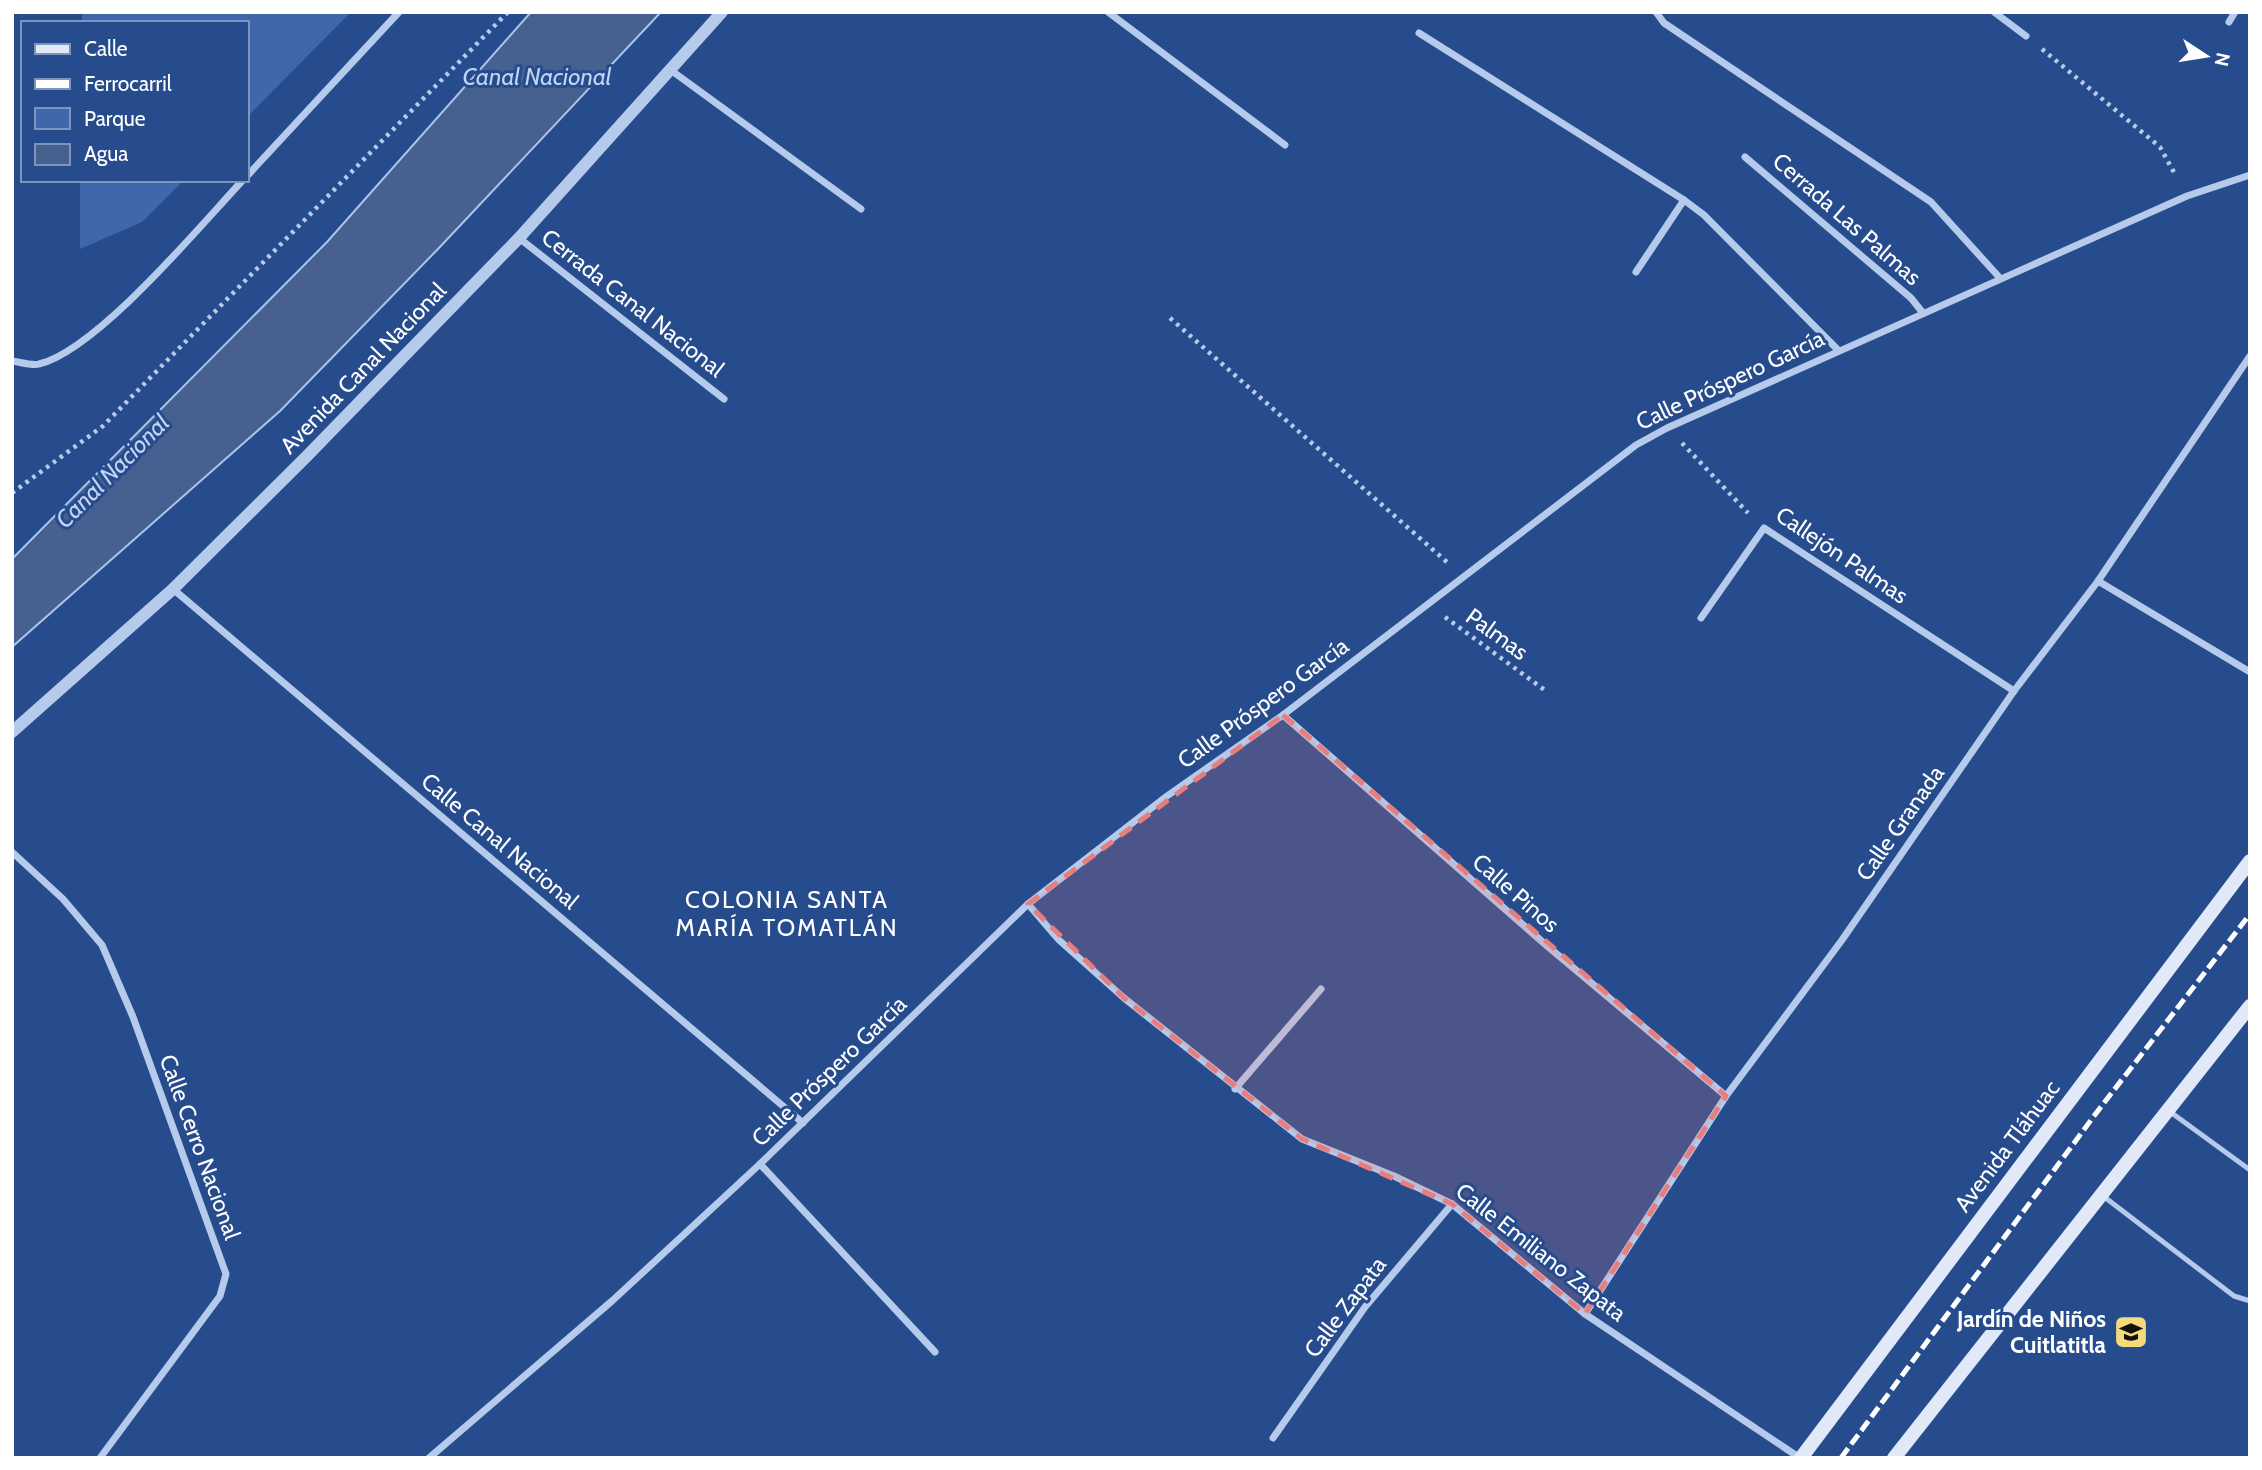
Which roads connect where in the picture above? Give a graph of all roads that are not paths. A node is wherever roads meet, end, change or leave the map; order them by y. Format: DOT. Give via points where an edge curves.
graph roads {
  1 [pos="399,12"];
  2 [pos="722,12"];
  3 [pos="1108,12"];
  4 [pos="1656,12"];
  5 [pos="1994,12"];
  6 [pos="2235,12"];
  7 [pos="2229,22"];
  8 [pos="1419,33"];
  9 [pos="2026,36"];
  10 [pos="672,71"];
  11 [pos="1285,145"];
  12 [pos="1745,157"];
  13 [pos="248,175"];
  14 [pos="2250,175"];
  15 [pos="241,182"];
  16 [pos="1684,200"];
  17 [pos="861,209"];
  18 [pos="519,238"];
  19 [pos="1636,272"];
  20 [pos="1999,277"];
  21 [pos="1923,313"];
  22 [pos="1838,350"];
  23 [pos="2250,356"];
  24 [pos="12,361"];
  25 [pos="724,399"];
  26 [pos="2098,581"];
  27 [pos="173,589"];
  28 [pos="1701,618"];
  29 [pos="2250,672"];
  30 [pos="2014,691"];
  31 [pos="1283,715"];
  32 [pos="12,732"];
  33 [pos="12,852"];
  34 [pos="2250,861"];
  35 [pos="1028,904"];
  36 [pos="1321,989"];
  37 [pos="2250,1006"];
  38 [pos="1235,1089"];
  39 [pos="1726,1096"];
  40 [pos="2169,1111"];
  41 [pos="803,1124"];
  42 [pos="760,1164"];
  43 [pos="2250,1170"];
  44 [pos="2103,1196"];
  45 [pos="1452,1204"];
  46 [pos="2250,1301"];
  47 [pos="1585,1314"];
  48 [pos="935,1352"];
  49 [pos="1273,1438"];
  50 [pos="100,1458"];
  51 [pos="429,1458"];
  52 [pos="1800,1458"];
  53 [pos="1894,1458"];
  1 -- 13 [label="street"];
  2 -- 10 [label="street, Avenida Canal Nacional"];
  3 -- 11 [label="street"];
  4 -- 20 [label="street" via="1664,23 1931,202"];
  5 -- 9 [label="street"];
  6 -- 7 [label="street"];
  8 -- 16 [label="street"];
  10 -- 17 [label="street"];
  10 -- 18 [label="street, Avenida Canal Nacional"];
  12 -- 21 [label="street, Cerrada Las Palmas"];
  14 -- 20 [label="street, Calle Próspero García" via="2187,195"];
  15 -- 24 [label="street" via="150,280 79,344 38,365"];
  16 -- 19 [label="street"];
  16 -- 22 [label="street"];
  18 -- 25 [label="street, Cerrada Canal Nacional"];
  18 -- 27 [label="street, Avenida Canal Nacional"];
  20 -- 21 [label="street, Calle Próspero García"];
  21 -- 22 [label="street, Calle Próspero García"];
  22 -- 31 [label="street, Calle Próspero García" via="1636,445"];
  23 -- 26 [label="street, Calle Granada"];
  26 -- 29 [label="street"];
  26 -- 30 [label="street, Calle Granada"];
  27 -- 32 [label="street, Avenida Canal Nacional"];
  27 -- 41 [label="street, Calle Canal Nacional"];
  28 -- 30 [label="street, Callejón Palmas" via="1764,528"];
  30 -- 39 [label="street, Calle Granada" via="1842,940"];
  31 -- 35 [label="street, Calle Próspero García" via="1167,796"];
  31 -- 39 [label="street, Calle Pinos"];
  33 -- 50 [label="street, Calle Cerro Nacional" via="62,898 102,945 133,1017 226,1274 220,1296"];
  34 -- 52 [label="main road, Avenida Tláhuac"];
  35 -- 38 [label="street, Calle Emiliano Zapata" via="1059,940"];
  35 -- 41 [label="street, Calle Próspero García"];
  36 -- 38 [label="street"];
  37 -- 40 [label="main road"];
  38 -- 45 [label="street, Calle Emiliano Zapata" via="1302,1139"];
  39 -- 47 [label="street, Calle Granada"];
  40 -- 43 [label="lane"];
  40 -- 44 [label="main road"];
  41 -- 42 [label="street, Calle Próspero García"];
  42 -- 48 [label="street"];
  42 -- 51 [label="street, Calle Próspero García" via="612,1301"];
  44 -- 46 [label="lane" via="2234,1296"];
  44 -- 53 [label="main road"];
  45 -- 47 [label="street, Calle Emiliano Zapata"];
  45 -- 49 [label="street, Calle Zapata" via="1365,1307"];
  47 -- 52 [label="street, Calle Emiliano Zapata"];
}
